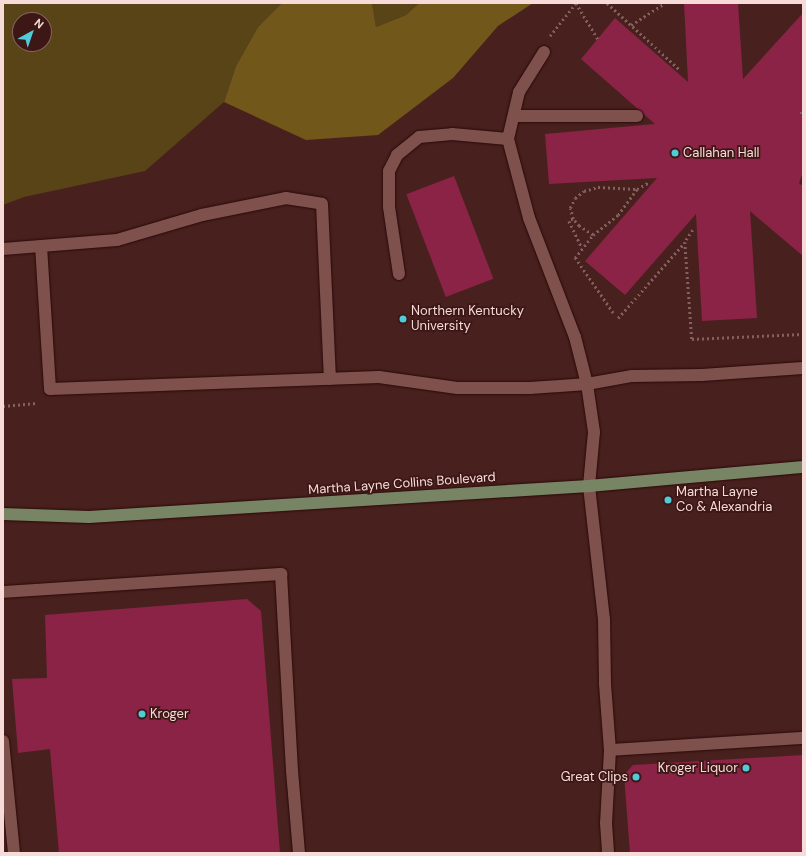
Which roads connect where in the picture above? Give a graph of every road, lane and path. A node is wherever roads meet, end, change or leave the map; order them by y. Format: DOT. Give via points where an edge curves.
graph roads {
  1 [pos="576,3"];
  2 [pos="607,3"];
  3 [pos="665,3"];
  4 [pos="631,25"];
  5 [pos="598,39"];
  6 [pos="544,52"];
  7 [pos="680,70"];
  8 [pos="514,116"];
  9 [pos="637,116"];
  10 [pos="508,139"];
  11 [pos="648,183"];
  12 [pos="637,189"];
  13 [pos="573,219"];
  14 [pos="693,230"];
  15 [pos="593,235"];
  16 [pos="685,242"];
  17 [pos="41,246"];
  18 [pos="582,248"];
  19 [pos="3,249"];
  20 [pos="399,274"];
  21 [pos="613,312"];
  22 [pos="618,318"];
  23 [pos="803,334"];
  24 [pos="803,368"];
  25 [pos="330,379"];
  26 [pos="587,384"];
  27 [pos="37,402"];
  28 [pos="3,406"];
  29 [pos="803,467"];
  30 [pos="589,486"];
  31 [pos="3,514"];
  32 [pos="3,592"];
  33 [pos="803,738"];
  34 [pos="3,741"];
  35 [pos="610,750"];
  36 [pos="14,853"];
  37 [pos="299,853"];
  38 [pos="608,853"];
  1 -- 5 [label="path"];
  1 -- 6 [label="path" via="546,41"];
  2 -- 4 [label="path"];
  3 -- 4 [label="path"];
  4 -- 7 [label="path"];
  6 -- 8 [label="lane" via="520,92"];
  8 -- 9 [label="lane"];
  8 -- 10 [label="lane"];
  10 -- 20 [label="lane" via="452,134 419,137 397,155 389,171 389,207"];
  10 -- 26 [label="lane" via="529,218 575,337"];
  11 -- 12 [label="path"];
  12 -- 13 [label="path" via="598,187 584,191 575,198 570,208"];
  12 -- 15 [label="path" via="618,215"];
  13 -- 15 [label="path"];
  13 -- 18 [label="path" via="569,221"];
  14 -- 16 [label="path"];
  15 -- 18 [label="path"];
  16 -- 22 [label="path"];
  16 -- 23 [label="path" via="692,339"];
  17 -- 19 [label="lane"];
  17 -- 25 [label="lane" via="50,389"];
  17 -- 25 [label="lane" via="117,240 202,215 286,198 322,204"];
  18 -- 21 [label="path" via="574,258"];
  24 -- 26 [label="lane" via="702,375 632,376"];
  25 -- 26 [label="lane" via="379,377 457,388 530,388"];
  26 -- 30 [label="lane" via="594,432"];
  27 -- 28 [label="path"];
  29 -- 30 [label="main road, Martha Layne Collins Boulevard"];
  30 -- 31 [label="main road, Martha Layne Collins Boulevard" via="89,517"];
  30 -- 35 [label="lane" via="604,619"];
  32 -- 37 [label="lane" via="281,574"];
  33 -- 35 [label="lane"];
  34 -- 36 [label="lane"];
  35 -- 38 [label="lane" via="606,823"];
}
